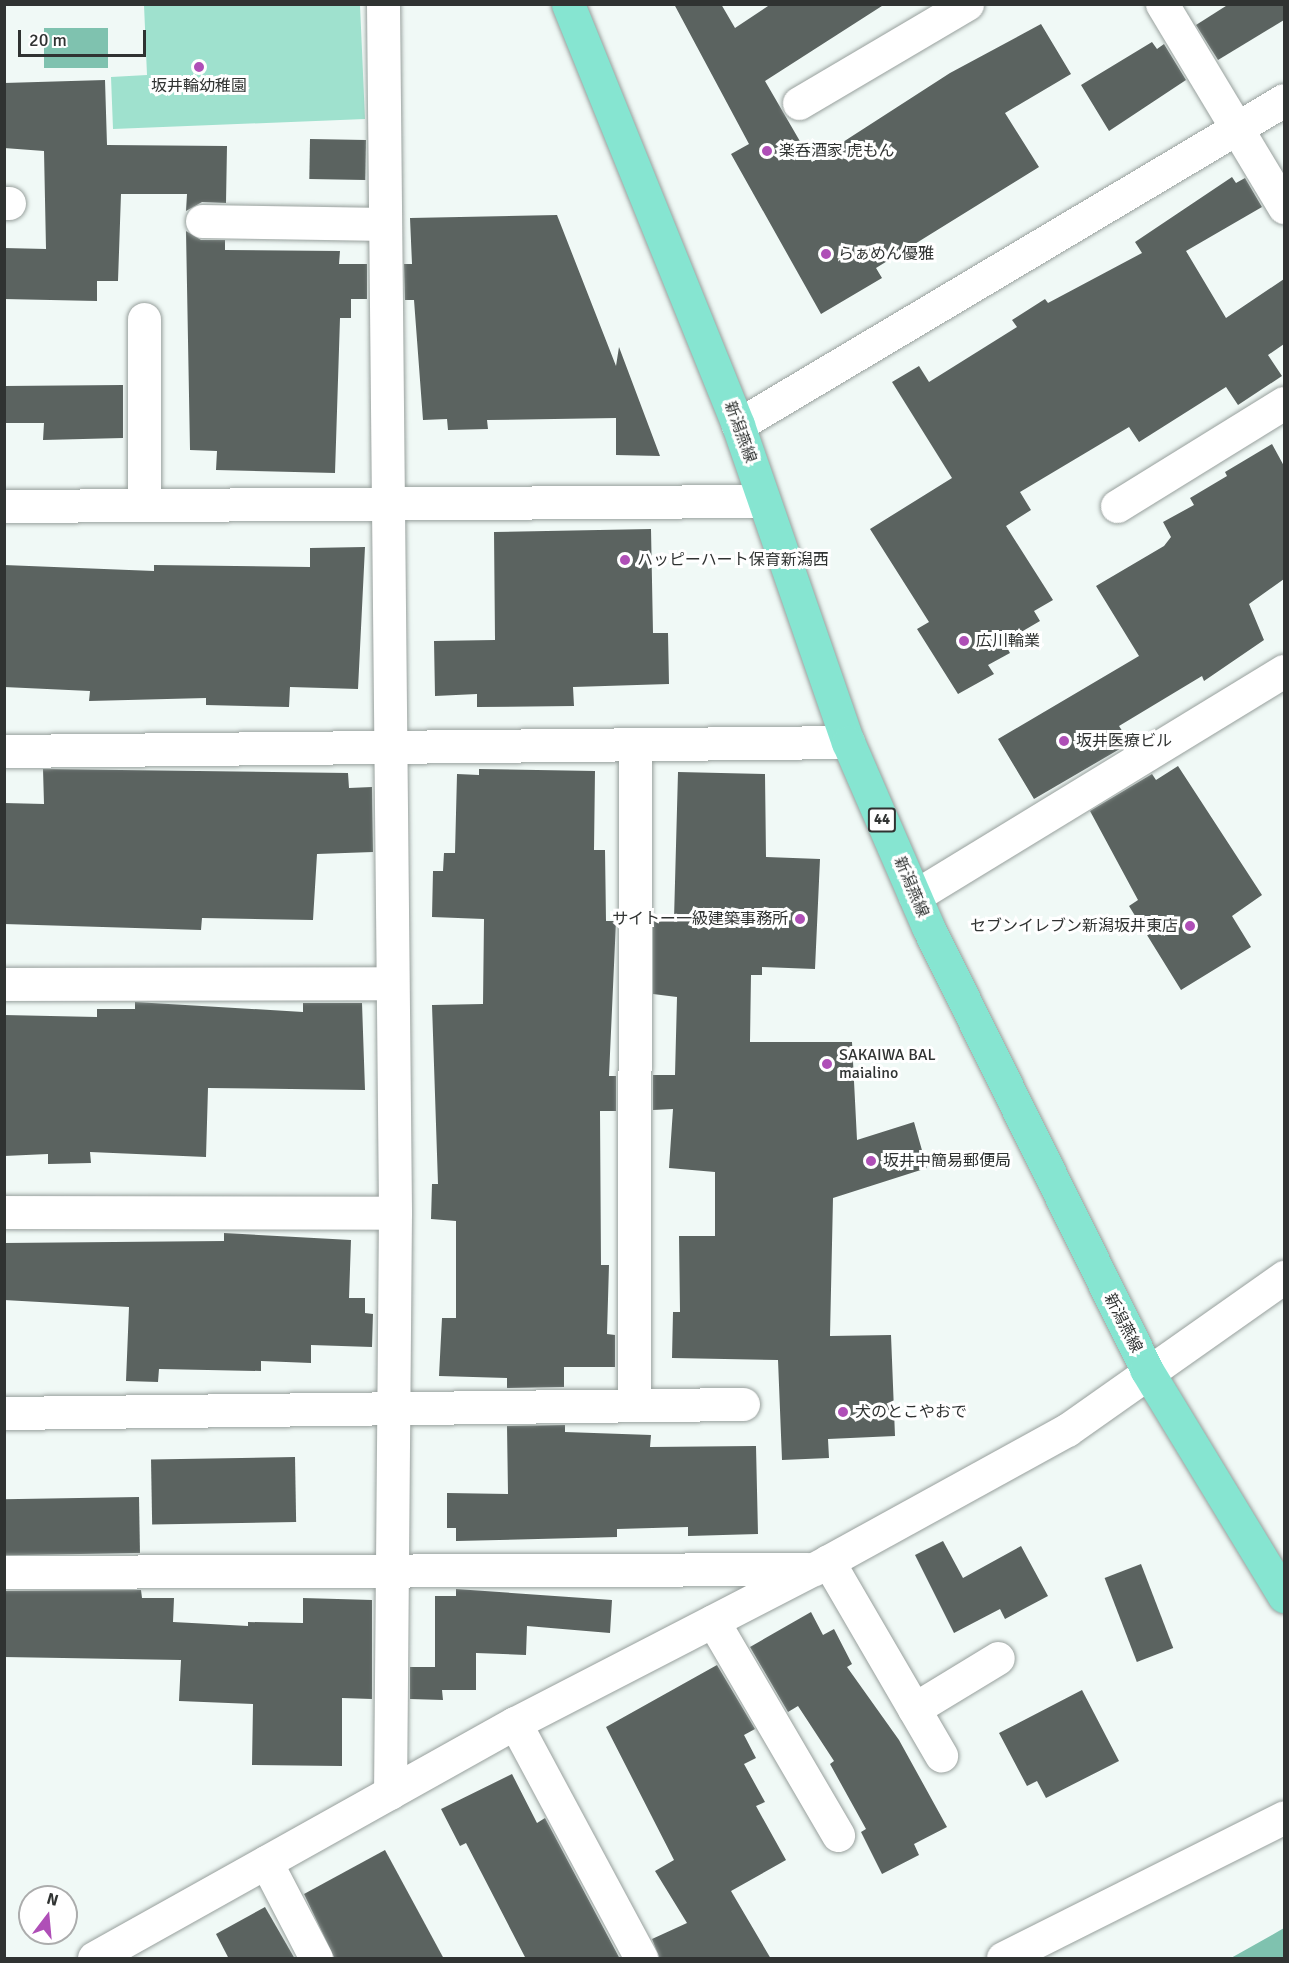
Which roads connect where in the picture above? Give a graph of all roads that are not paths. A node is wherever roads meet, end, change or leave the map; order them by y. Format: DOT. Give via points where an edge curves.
graph roads {
  1 [pos="382,4"];
  2 [pos="568,4"];
  3 [pos="967,4"];
  4 [pos="1162,4"];
  5 [pos="1284,100"];
  6 [pos="799,104"];
  7 [pos="1238,128"];
  8 [pos="1284,207"];
  9 [pos="202,221"];
  10 [pos="386,224"];
  11 [pos="144,319"];
  12 [pos="1284,403"];
  13 [pos="738,424"];
  14 [pos="763,501"];
  15 [pos="389,503"];
  16 [pos="144,505"];
  17 [pos="4,506"];
  18 [pos="1117,506"];
  19 [pos="1284,671"];
  20 [pos="848,742"];
  21 [pos="635,744"];
  22 [pos="392,747"];
  23 [pos="4,751"];
  24 [pos="915,896"];
  25 [pos="392,983"];
  26 [pos="4,984"];
  27 [pos="4,1212"];
  28 [pos="395,1213"];
  29 [pos="1284,1277"];
  30 [pos="1146,1369"];
  31 [pos="634,1404"];
  32 [pos="743,1404"];
  33 [pos="395,1410"];
  34 [pos="4,1413"];
  35 [pos="821,1565"];
  36 [pos="4,1572"];
  37 [pos="393,1573"];
  38 [pos="1284,1596"];
  39 [pos="713,1621"];
  40 [pos="998,1658"];
  41 [pos="914,1709"];
  42 [pos="515,1723"];
  43 [pos="941,1755"];
  44 [pos="390,1793"];
  45 [pos="1284,1817"];
  46 [pos="838,1835"];
  47 [pos="266,1862"];
  48 [pos="94,1959"];
  49 [pos="316,1959"];
  50 [pos="641,1959"];
  51 [pos="1003,1959"];
  1 -- 10 [label="street"];
  2 -- 13 [label="main road, 新潟燕線 / 44"];
  3 -- 6 [label="street"];
  4 -- 7 [label="street"];
  5 -- 7 [label="street"];
  7 -- 8 [label="street"];
  7 -- 13 [label="street"];
  9 -- 10 [label="street"];
  10 -- 15 [label="street"];
  11 -- 16 [label="street"];
  12 -- 18 [label="street"];
  13 -- 14 [label="main road, 新潟燕線 / 44"];
  14 -- 15 [label="street"];
  14 -- 20 [label="main road, 新潟燕線 / 44"];
  15 -- 16 [label="street"];
  15 -- 22 [label="street"];
  16 -- 17 [label="street"];
  19 -- 24 [label="street"];
  20 -- 21 [label="street"];
  20 -- 24 [label="main road, 新潟燕線 / 44"];
  21 -- 22 [label="street"];
  21 -- 31 [label="street"];
  22 -- 23 [label="street"];
  22 -- 25 [label="street"];
  24 -- 30 [label="main road, 新潟燕線 / 44"];
  25 -- 26 [label="street"];
  25 -- 28 [label="street"];
  27 -- 28 [label="street"];
  28 -- 33 [label="street"];
  29 -- 30 [label="street"];
  30 -- 35 [label="street" via="1067,1430"];
  30 -- 38 [label="main road, 新潟燕線 / 44"];
  31 -- 32 [label="street"];
  31 -- 33 [label="street"];
  33 -- 34 [label="street"];
  33 -- 37 [label="street"];
  35 -- 37 [label="street"];
  35 -- 39 [label="street"];
  35 -- 41 [label="street"];
  36 -- 37 [label="street"];
  37 -- 44 [label="street"];
  39 -- 42 [label="street"];
  39 -- 46 [label="street"];
  40 -- 41 [label="street"];
  41 -- 43 [label="street"];
  42 -- 44 [label="street"];
  42 -- 50 [label="street"];
  44 -- 47 [label="street"];
  45 -- 51 [label="street"];
  47 -- 48 [label="street"];
  47 -- 49 [label="street"];
}
